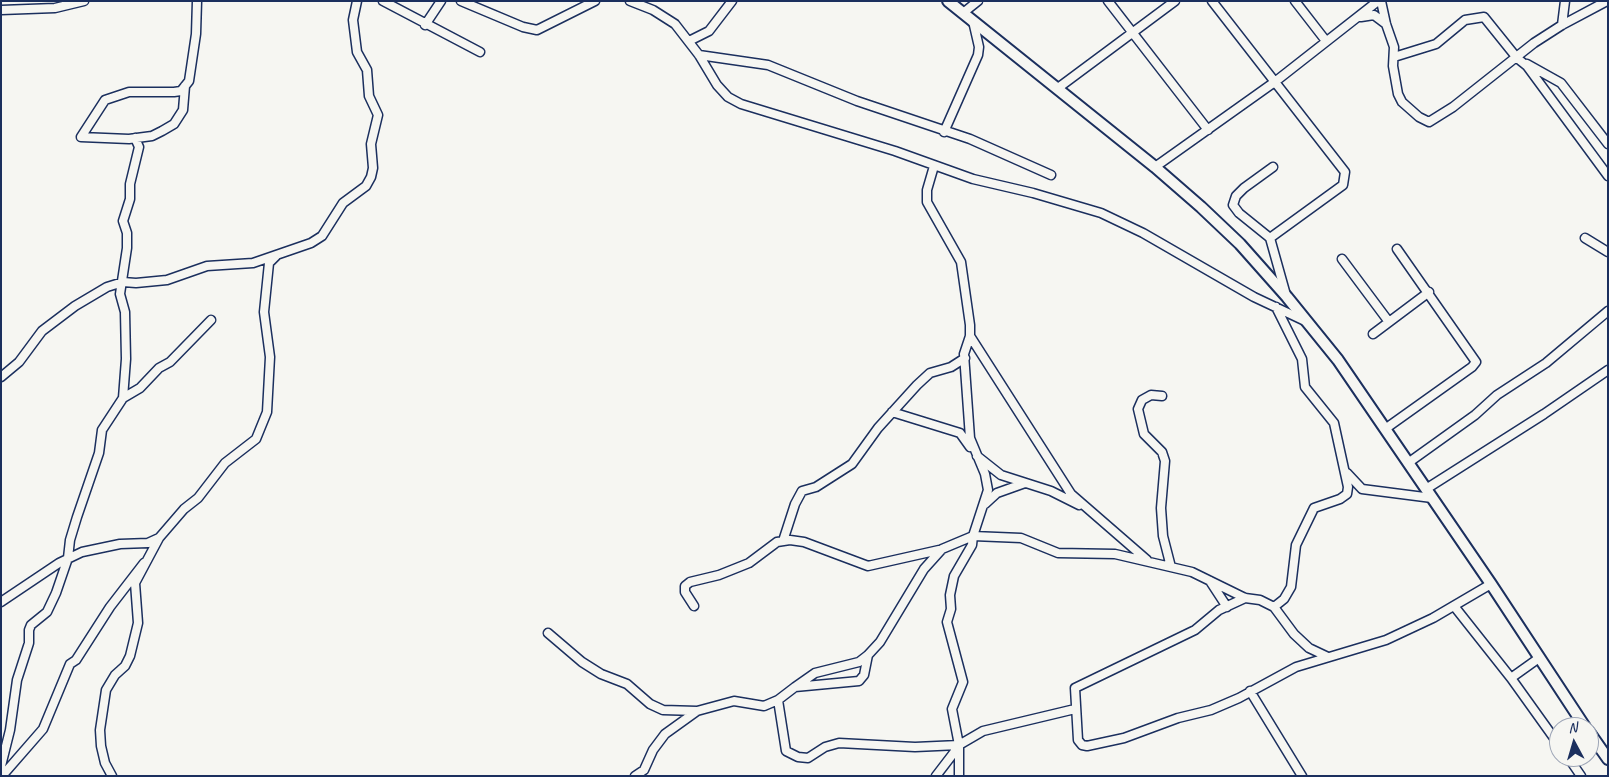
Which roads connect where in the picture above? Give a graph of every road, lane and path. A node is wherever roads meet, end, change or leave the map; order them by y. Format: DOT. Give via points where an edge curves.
graph roads {
  1 [pos="84,1"];
  2 [pos="197,1"];
  3 [pos="357,1"];
  4 [pos="383,1"];
  5 [pos="441,1"];
  6 [pos="461,1"];
  7 [pos="596,1"];
  8 [pos="630,1"];
  9 [pos="732,1"];
  10 [pos="948,1"];
  11 [pos="978,1"];
  12 [pos="1108,1"];
  13 [pos="1176,1"];
  14 [pos="1212,1"];
  15 [pos="1295,1"];
  16 [pos="1380,1"];
  17 [pos="1565,1"];
  18 [pos="1607,1"];
  19 [pos="1,10"];
  20 [pos="963,13"];
  21 [pos="1358,18"];
  22 [pos="973,21"];
  23 [pos="1386,24"];
  24 [pos="425,25"];
  25 [pos="1562,25"];
  26 [pos="1133,34"];
  27 [pos="689,41"];
  28 [pos="1326,41"];
  29 [pos="480,52"];
  30 [pos="699,55"];
  31 [pos="1394,57"];
  32 [pos="1517,58"];
  33 [pos="1276,81"];
  34 [pos="185,86"];
  35 [pos="1058,88"];
  36 [pos="1208,130"];
  37 [pos="944,132"];
  38 [pos="135,138"];
  39 [pos="1608,144"];
  40 [pos="934,166"];
  41 [pos="1155,167"];
  42 [pos="1273,167"];
  43 [pos="1051,175"];
  44 [pos="1608,176"];
  45 [pos="1270,238"];
  46 [pos="1585,238"];
  47 [pos="1397,249"];
  48 [pos="1608,252"];
  49 [pos="277,254"];
  50 [pos="1342,259"];
  51 [pos="123,282"];
  52 [pos="1429,292"];
  53 [pos="1286,297"];
  54 [pos="1276,307"];
  55 [pos="1608,311"];
  56 [pos="212,320"];
  57 [pos="1389,322"];
  58 [pos="1309,323"];
  59 [pos="1373,334"];
  60 [pos="970,336"];
  61 [pos="965,358"];
  62 [pos="1608,370"];
  63 [pos="1,377"];
  64 [pos="1162,396"];
  65 [pos="123,398"];
  66 [pos="892,412"];
  67 [pos="1385,429"];
  68 [pos="976,455"];
  69 [pos="1408,463"];
  70 [pos="1347,472"];
  71 [pos="1026,483"];
  72 [pos="1426,489"];
  73 [pos="1432,498"];
  74 [pos="984,505"];
  75 [pos="1087,509"];
  76 [pos="973,536"];
  77 [pos="159,538"];
  78 [pos="783,541"];
  79 [pos="942,549"];
  80 [pos="68,558"];
  81 [pos="1149,561"];
  82 [pos="144,563"];
  83 [pos="1171,567"];
  84 [pos="1210,581"];
  85 [pos="1491,584"];
  86 [pos="1245,598"];
  87 [pos="1,602"];
  88 [pos="694,606"];
  89 [pos="1454,606"];
  90 [pos="1228,607"];
  91 [pos="1274,607"];
  92 [pos="548,633"];
  93 [pos="868,656"];
  94 [pos="1328,657"];
  95 [pos="1539,658"];
  96 [pos="1511,678"];
  97 [pos="795,687"];
  98 [pos="1250,691"];
  99 [pos="778,700"];
  100 [pos="1075,709"];
  101 [pos="697,711"];
  102 [pos="1578,717"];
  103 [pos="1549,731"];
  104 [pos="959,745"];
  105 [pos="1599,746"];
  106 [pos="1608,759"];
  107 [pos="1,766"];
  108 [pos="2,776"];
  109 [pos="112,776"];
  110 [pos="635,776"];
  111 [pos="936,776"];
  112 [pos="959,776"];
  113 [pos="1302,776"];
  1 -- 19 [label="street" via="55,8"];
  2 -- 34 [label="street" via="196,34"];
  3 -- 49 [label="street" via="353,20 357,52 367,70 368,96 378,115 371,144 371,177 366,186 343,203 322,236"];
  4 -- 24 [label="street"];
  5 -- 24 [label="street"];
  6 -- 7 [label="street" via="537,30"];
  8 -- 27 [label="street" via="675,24"];
  9 -- 27 [label="street" via="710,31"];
  10 -- 20 [label="main road"];
  11 -- 20 [label="street"];
  12 -- 26 [label="street"];
  13 -- 26 [label="street"];
  14 -- 33 [label="street"];
  15 -- 28 [label="street"];
  16 -- 21 [label="street"];
  16 -- 23 [label="street"];
  17 -- 25 [label="street"];
  18 -- 25 [label="street"];
  20 -- 22 [label="main road"];
  21 -- 23 [label="street" via="1374,15"];
  21 -- 28 [label="street"];
  22 -- 35 [label="main road"];
  22 -- 37 [label="street" via="978,55"];
  23 -- 31 [label="street" via="1393,40"];
  24 -- 29 [label="street"];
  25 -- 32 [label="street"];
  26 -- 35 [label="street"];
  26 -- 36 [label="street"];
  27 -- 30 [label="street"];
  28 -- 33 [label="street"];
  30 -- 37 [label="street" via="768,65"];
  30 -- 40 [label="street" via="717,85 741,104"];
  31 -- 32 [label="street" via="1436,44 1465,20 1484,17"];
  31 -- 32 [label="street" via="1393,66 1402,102 1418,117 1429,122"];
  32 -- 39 [label="street" via="1561,84"];
  32 -- 44 [label="street" via="1527,66"];
  33 -- 36 [label="street"];
  33 -- 45 [label="street" via="1345,172 1346,178 1343,185"];
  34 -- 38 [label="street" via="184,110 174,124 152,136"];
  34 -- 38 [label="street" via="181,91 129,92 105,100 81,137"];
  35 -- 41 [label="main road"];
  36 -- 41 [label="street"];
  37 -- 43 [label="street" via="970,139"];
  38 -- 51 [label="street" via="139,147 123,221 127,248"];
  40 -- 54 [label="street" via="1101,213"];
  40 -- 60 [label="street" via="927,202 962,262"];
  41 -- 53 [label="main road" via="1240,244"];
  42 -- 45 [label="street" via="1244,188 1233,205"];
  45 -- 53 [label="street"];
  46 -- 48 [label="street"];
  47 -- 52 [label="street"];
  49 -- 51 [label="street" via="253,263 207,266 168,280"];
  49 -- 77 [label="street" via="269,264 264,312 270,357 267,412 256,439 225,462 198,498"];
  50 -- 57 [label="street"];
  51 -- 63 [label="street" via="93,295 54,321 42,331 19,362"];
  51 -- 65 [label="street" via="120,294 125,308 126,359"];
  52 -- 57 [label="street"];
  52 -- 67 [label="street" via="1475,358 1475,364"];
  53 -- 58 [label="main road"];
  54 -- 58 [label="street"];
  54 -- 70 [label="street" via="1302,360 1306,387 1334,423"];
  55 -- 69 [label="street" via="1546,363"];
  56 -- 65 [label="street" via="170,362"];
  57 -- 59 [label="street"];
  58 -- 67 [label="main road"];
  60 -- 61 [label="street"];
  60 -- 75 [label="street" via="1071,494"];
  61 -- 66 [label="street" via="951,367 930,373"];
  61 -- 68 [label="street" via="967,414"];
  62 -- 72 [label="street"];
  64 -- 83 [label="street" via="1151,395 1142,400 1138,410 1144,434 1162,452 1165,460 1163,536"];
  65 -- 80 [label="street" via="102,430 99,453 76,517"];
  66 -- 68 [label="street" via="960,433"];
  66 -- 78 [label="street" via="852,464 802,491"];
  67 -- 69 [label="main road"];
  68 -- 71 [label="street" via="1002,475"];
  68 -- 74 [label="street" via="988,490"];
  69 -- 72 [label="main road"];
  70 -- 73 [label="street" via="1362,489"];
  70 -- 91 [label="street" via="1347,494 1314,508 1308,517 1296,545 1291,587"];
  71 -- 74 [label="street" via="996,493"];
  71 -- 75 [label="street"];
  72 -- 73 [label="main road"];
  73 -- 85 [label="main road"];
  74 -- 76 [label="street" via="974,525"];
  75 -- 81 [label="street"];
  76 -- 79 [label="street"];
  76 -- 81 [label="street" via="1021,538 1058,553 1115,554"];
  76 -- 104 [label="street" via="972,545 954,576 950,595 952,609 947,622 963,682 952,709"];
  77 -- 80 [label="street" via="148,543 97,547"];
  77 -- 82 [label="street"];
  78 -- 79 [label="street" via="821,547 868,566"];
  78 -- 88 [label="street" via="749,563 718,576 690,582 685,586 685,592"];
  79 -- 93 [label="street" via="924,569 880,642"];
  80 -- 87 [label="street"];
  80 -- 107 [label="street" via="51,604 31,625"];
  81 -- 83 [label="street"];
  82 -- 108 [label="street" via="70,664 43,729"];
  82 -- 109 [label="street" via="135,583 138,623 130,656 106,690 102,716 101,746"];
  83 -- 84 [label="street"];
  84 -- 86 [label="street"];
  84 -- 90 [label="street"];
  85 -- 89 [label="street"];
  85 -- 95 [label="main road"];
  86 -- 90 [label="street"];
  86 -- 91 [label="street" via="1260,600"];
  89 -- 94 [label="street" via="1386,640"];
  89 -- 96 [label="street"];
  90 -- 100 [label="street" via="1219,610 1195,630 1074,688"];
  91 -- 94 [label="street" via="1309,648"];
  92 -- 101 [label="street" via="582,662 627,684 650,704 663,710"];
  93 -- 97 [label="street" via="860,662 815,673"];
  93 -- 97 [label="street" via="864,675 859,681"];
  94 -- 98 [label="street" via="1296,667"];
  95 -- 96 [label="street"];
  95 -- 102 [label="main road"];
  96 -- 103 [label="street"];
  97 -- 99 [label="street"];
  98 -- 100 [label="street" via="1211,710 1124,738 1087,746 1078,740"];
  98 -- 113 [label="street"];
  99 -- 101 [label="street" via="764,706 734,701"];
  99 -- 104 [label="street" via="784,746 789,754 798,757 813,756 825,747 839,743 915,747"];
  100 -- 104 [label="street" via="983,731"];
  101 -- 110 [label="street" via="665,734 644,770"];
  104 -- 111 [label="street"];
  104 -- 112 [label="street"];
  105 -- 106 [label="main road"];
}
